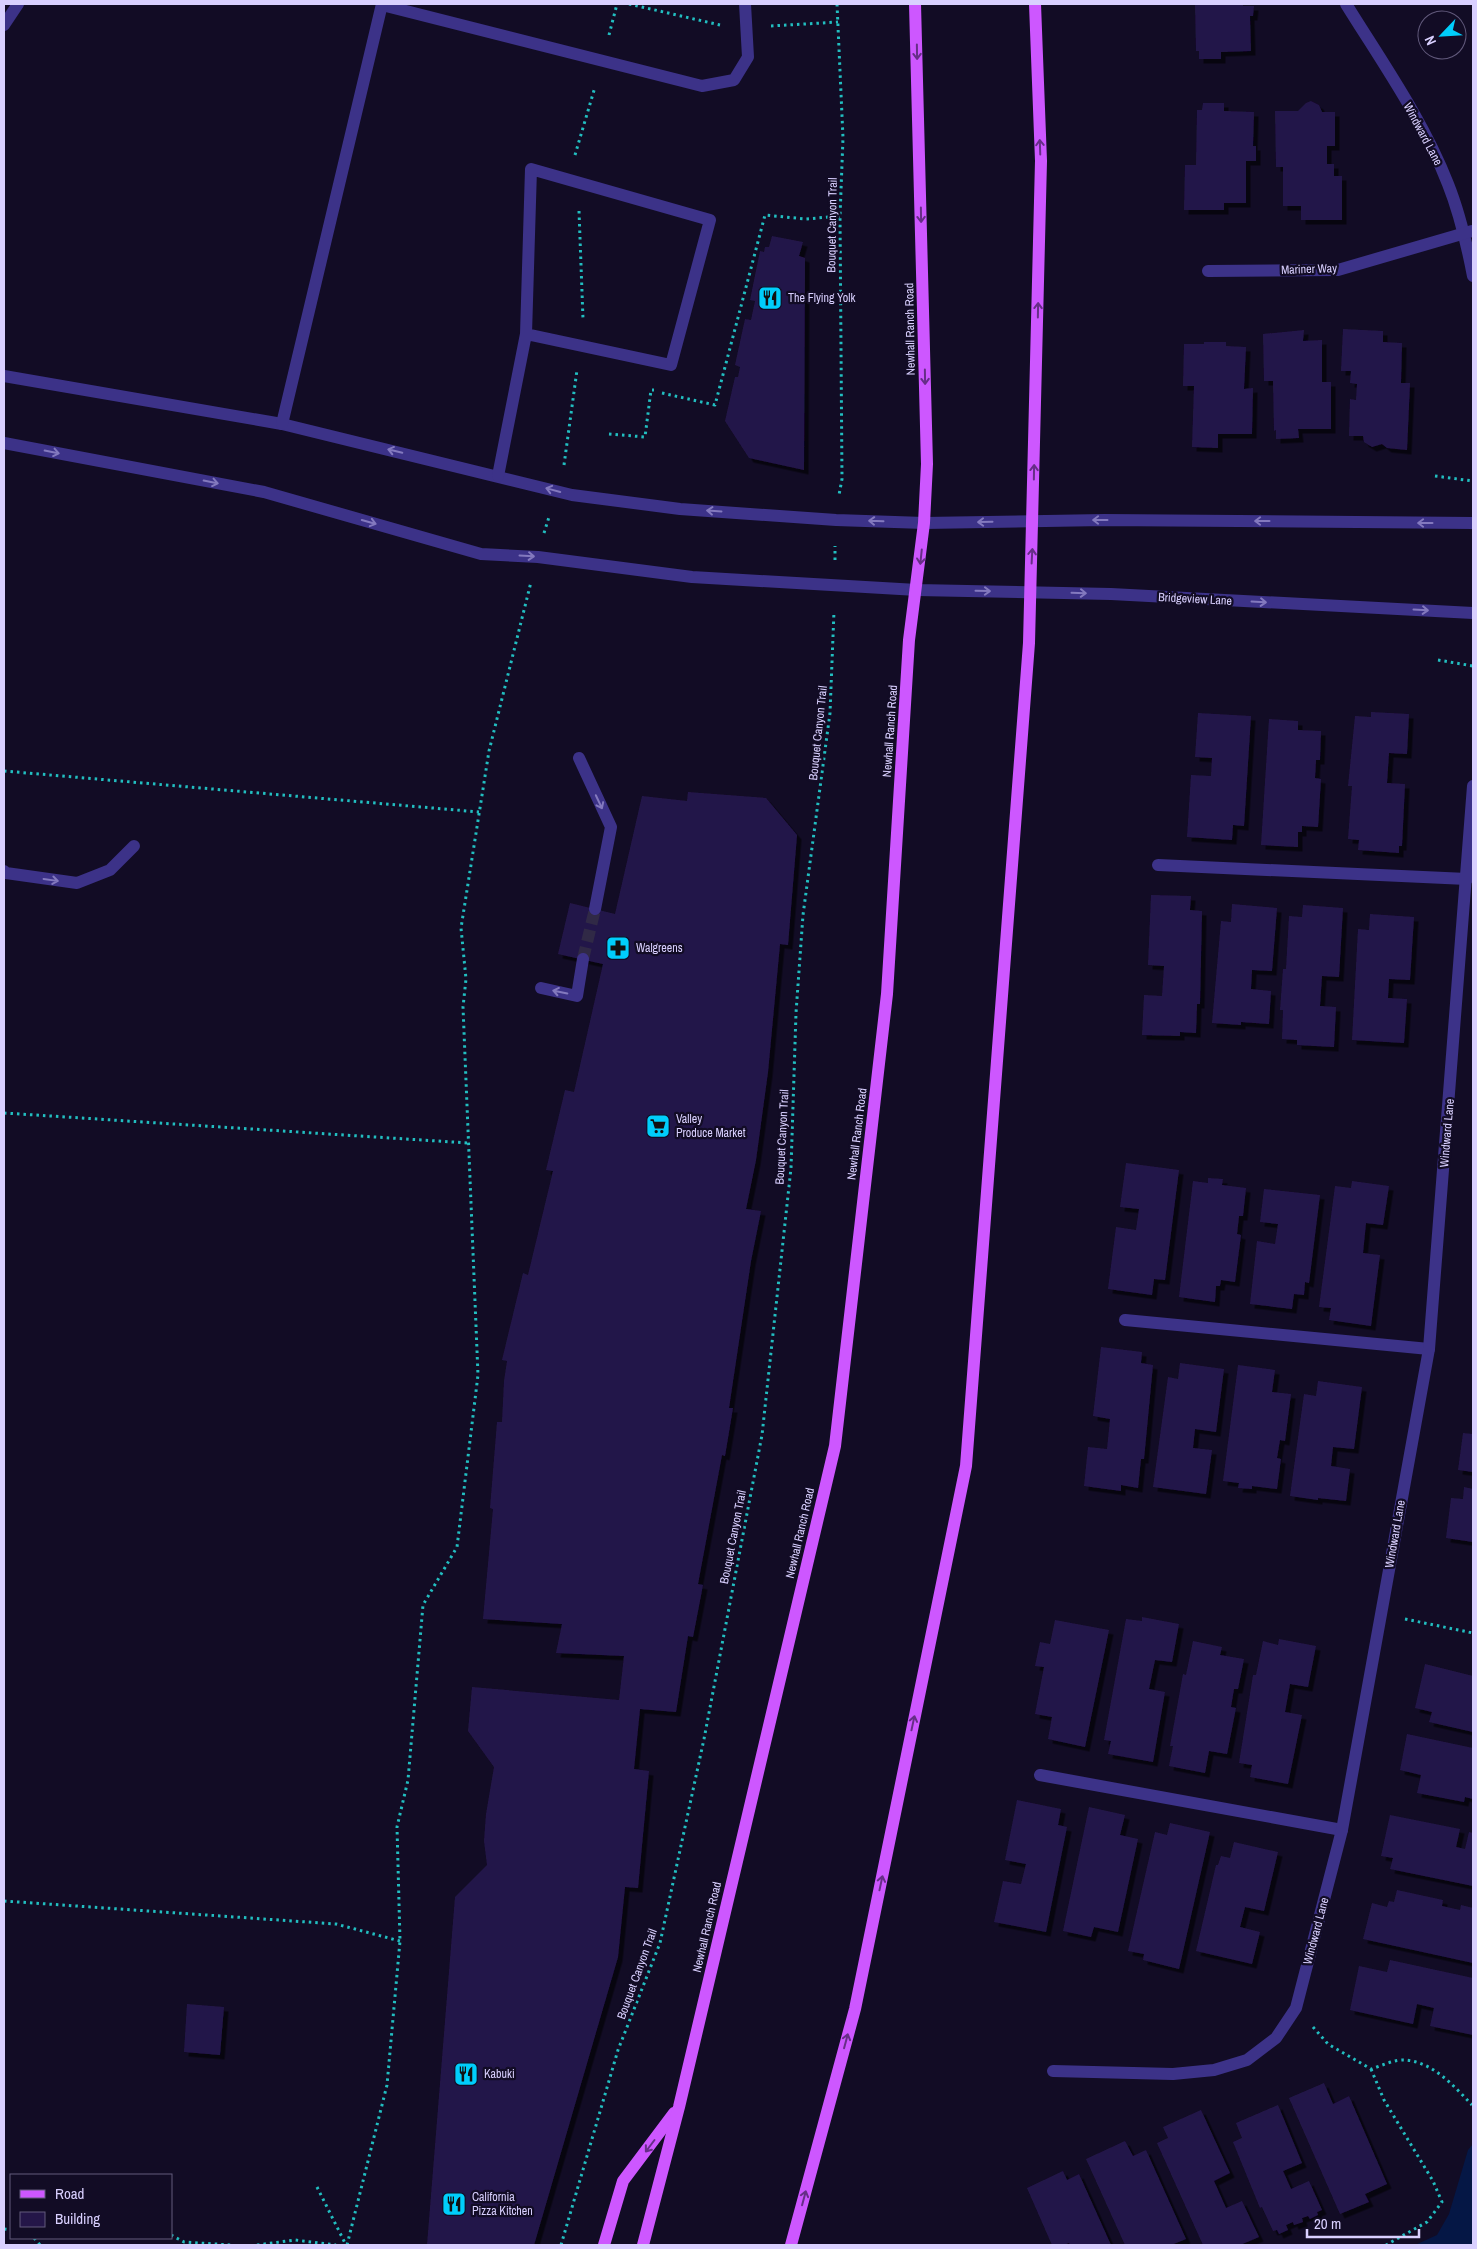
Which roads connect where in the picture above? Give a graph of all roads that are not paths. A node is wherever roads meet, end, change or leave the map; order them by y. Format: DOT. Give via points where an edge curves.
graph roads {
  1 [pos="18,4"];
  2 [pos="382,4"];
  3 [pos="745,4"];
  4 [pos="915,4"];
  5 [pos="1036,4"];
  6 [pos="1346,4"];
  7 [pos="4,25"];
  8 [pos="1469,232"];
  9 [pos="1208,271"];
  10 [pos="1473,276"];
  11 [pos="526,334"];
  12 [pos="4,376"];
  13 [pos="282,424"];
  14 [pos="4,443"];
  15 [pos="498,476"];
  16 [pos="1034,521"];
  17 [pos="924,523"];
  18 [pos="1473,523"];
  19 [pos="917,590"];
  20 [pos="1030,591"];
  21 [pos="1473,613"];
  22 [pos="578,758"];
  23 [pos="1473,786"];
  24 [pos="134,846"];
  25 [pos="1158,865"];
  26 [pos="4,871"];
  27 [pos="1467,879"];
  28 [pos="595,909"];
  29 [pos="583,959"];
  30 [pos="541,988"];
  31 [pos="1124,1320"];
  32 [pos="1429,1349"];
  33 [pos="1040,1775"];
  34 [pos="1342,1830"];
  35 [pos="1053,2071"];
  36 [pos="679,2107"];
  37 [pos="604,2245"];
  38 [pos="643,2245"];
  39 [pos="791,2245"];
  1 -- 7 [label="street"];
  2 -- 3 [label="street" via="702,86 734,80 748,56"];
  2 -- 13 [label="street"];
  4 -- 17 [label="main road, Newhall Ranch Road, one-way" via="927,464"];
  16 -- 5 [label="main road, one-way" via="1041,161"];
  6 -- 8 [label="street, Windward Lane" via="1414,115"];
  8 -- 9 [label="street, Mariner Way" via="1338,270"];
  8 -- 10 [label="street, Windward Lane"];
  11 -- 11 [label="street" via="530,169 710,220 671,365"];
  11 -- 15 [label="street"];
  12 -- 13 [label="street"];
  15 -- 13 [label="street, one-way"];
  14 -- 19 [label="street, Bridgeview Lane, one-way" via="264,492 481,554 538,557 692,577"];
  17 -- 15 [label="street, one-way" via="680,508 572,495"];
  16 -- 17 [label="street, one-way"];
  18 -- 16 [label="street, one-way"];
  20 -- 16 [label="main road, one-way"];
  17 -- 19 [label="main road, Newhall Ranch Road, one-way"];
  19 -- 20 [label="street, Bridgeview Lane, one-way"];
  19 -- 36 [label="main road, Newhall Ranch Road" via="909,640 887,994 834,1446"];
  20 -- 21 [label="street, Bridgeview Lane, one-way"];
  39 -- 20 [label="main road, one-way" via="855,2009 966,1466 1029,642"];
  22 -- 28 [label="street, one-way" via="611,827"];
  23 -- 27 [label="street, Windward Lane"];
  26 -- 24 [label="street, one-way" via="77,883 110,870"];
  25 -- 27 [label="street"];
  27 -- 32 [label="street, Windward Lane"];
  29 -- 30 [label="street, one-way" via="577,996"];
  31 -- 32 [label="street"];
  32 -- 34 [label="street, Windward Lane"];
  33 -- 34 [label="street"];
  34 -- 35 [label="street, Windward Lane" via="1296,2008 1276,2038 1247,2060 1214,2070 1174,2074"];
  36 -- 37 [label="main road, one-way" via="623,2181"];
  36 -- 38 [label="main road, Newhall Ranch Road"];
}
